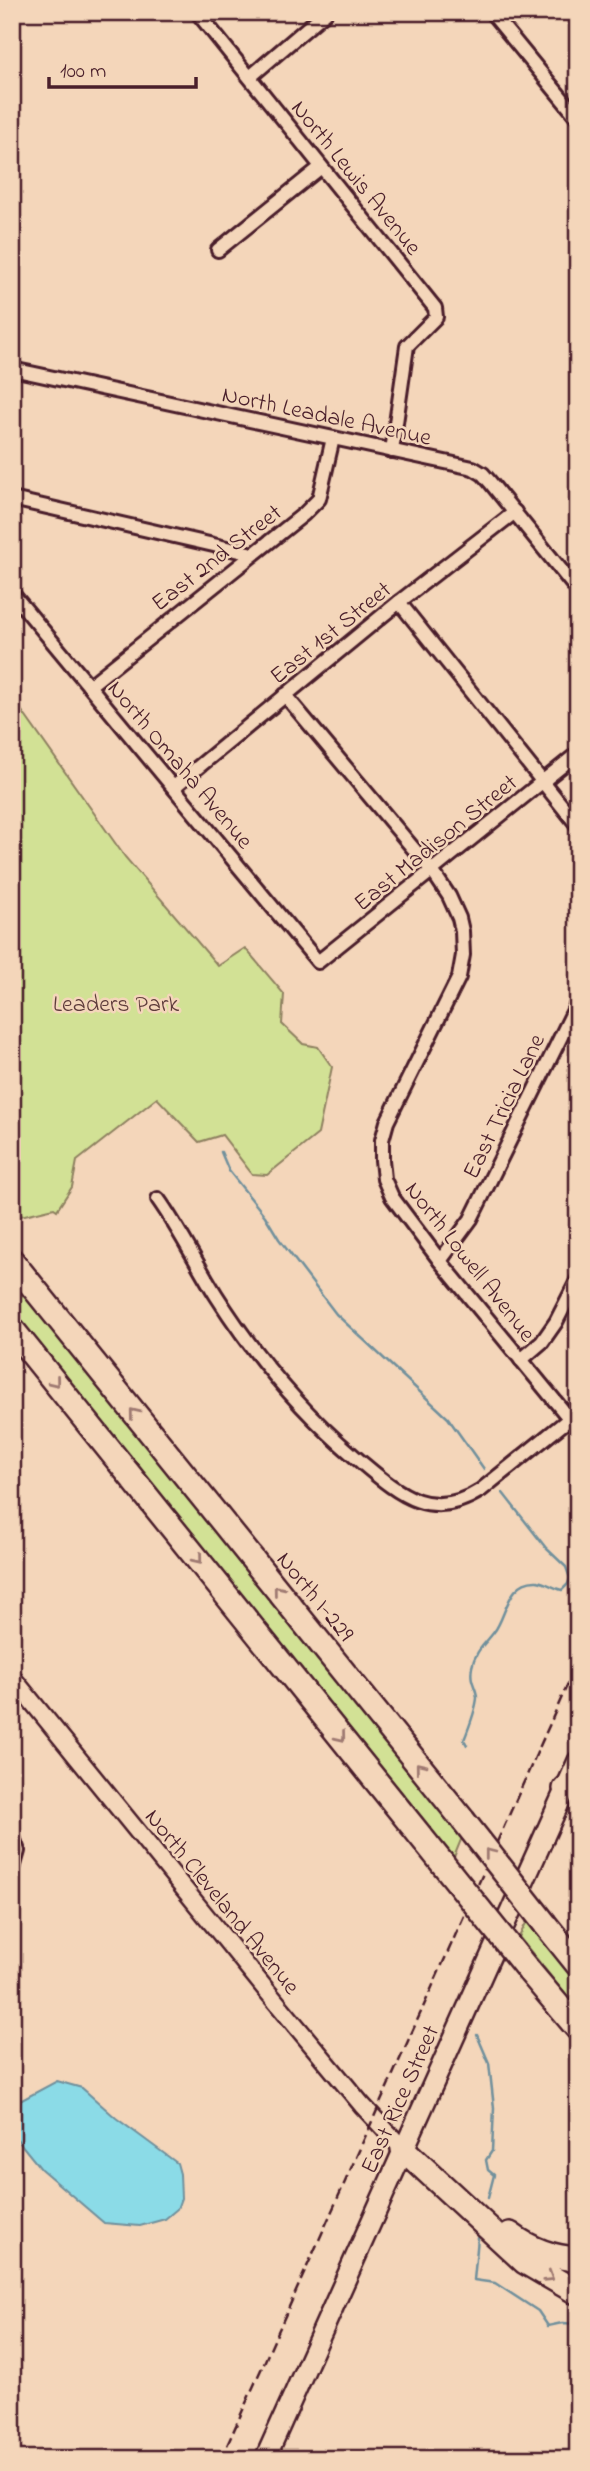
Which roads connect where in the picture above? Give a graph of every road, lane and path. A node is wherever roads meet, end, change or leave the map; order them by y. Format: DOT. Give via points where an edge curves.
graph roads {
  1 [pos="197,12"];
  2 [pos="326,12"];
  3 [pos="491,12"];
  4 [pos="250,77"];
  5 [pos="578,118"];
  6 [pos="321,167"];
  7 [pos="218,250"];
  8 [pos="12,369"];
  9 [pos="333,438"];
  10 [pos="392,451"];
  11 [pos="12,499"];
  12 [pos="515,512"];
  13 [pos="253,554"];
  14 [pos="578,591"];
  15 [pos="12,593"];
  16 [pos="399,603"];
  17 [pos="89,686"];
  18 [pos="285,695"];
  19 [pos="578,753"];
  20 [pos="542,782"];
  21 [pos="174,787"];
  22 [pos="578,826"];
  23 [pos="433,872"];
  24 [pos="318,962"];
  25 [pos="578,1002"];
  26 [pos="158,1199"];
  27 [pos="12,1261"];
  28 [pos="440,1261"];
  29 [pos="578,1279"];
  30 [pos="12,1329"];
  31 [pos="521,1360"];
  32 [pos="573,1424"];
  33 [pos="12,1676"];
  34 [pos="578,1760"];
  35 [pos="571,1783"];
  36 [pos="12,1835"];
  37 [pos="12,1872"];
  38 [pos="550,1930"];
  39 [pos="578,1953"];
  40 [pos="578,1965"];
  41 [pos="578,2029"];
  42 [pos="403,2149"];
  43 [pos="578,2259"];
  44 [pos="578,2293"];
  45 [pos="265,2459"];
  1 -- 4 [label="street, North Lewis Avenue"];
  2 -- 4 [label="street"];
  3 -- 5 [label="street"];
  4 -- 6 [label="street, North Lewis Avenue"];
  6 -- 7 [label="street"];
  6 -- 10 [label="street, North Lewis Avenue" via="432,303 436,317 405,351"];
  8 -- 9 [label="street, North Leadale Avenue"];
  9 -- 10 [label="street, North Leadale Avenue"];
  9 -- 13 [label="street, East 2nd Street" via="319,499"];
  10 -- 12 [label="street, North Leadale Avenue" via="478,470"];
  11 -- 13 [label="street"];
  12 -- 14 [label="street, North Leadale Avenue"];
  12 -- 16 [label="street, East 1st Street"];
  13 -- 17 [label="street, East 2nd Street"];
  15 -- 17 [label="street, North Omaha Avenue"];
  16 -- 18 [label="street, East 1st Street"];
  16 -- 20 [label="street"];
  17 -- 21 [label="street, North Omaha Avenue"];
  18 -- 21 [label="street, East 1st Street"];
  18 -- 23 [label="street, North Lowell Avenue"];
  19 -- 20 [label="street, East Madison Street"];
  20 -- 22 [label="street"];
  20 -- 23 [label="street, East Madison Street"];
  21 -- 24 [label="street, North Omaha Avenue"];
  23 -- 24 [label="street, East Madison Street"];
  23 -- 28 [label="street, North Lowell Avenue" via="459,918 462,966 387,1122 382,1160 392,1197"];
  25 -- 28 [label="street, East Tricia Lane" via="471,1219"];
  26 -- 32 [label="street" via="216,1296 272,1372 340,1444 406,1497 430,1504 467,1499"];
  38 -- 27 [label="highway, North I-229, one-way, bridge"];
  28 -- 31 [label="street, North Lowell Avenue"];
  29 -- 31 [label="street" via="542,1342"];
  30 -- 41 [label="highway, one-way, bridge"];
  31 -- 32 [label="street, North Lowell Avenue"];
  33 -- 42 [label="street, North Cleveland Avenue" via="267,1992"];
  34 -- 35 [label="main road, East Rice Street"];
  35 -- 42 [label="main road, East Rice Street"];
  36 -- 37 [label="street" via="18,1851"];
  38 -- 39 [label="highway"];
  38 -- 40 [label="highway, North I-229"];
  42 -- 43 [label="highway" via="438,2168 517,2239 546,2253"];
  42 -- 44 [label="highway, one-way" via="525,2262"];
  42 -- 45 [label="main road, East Rice Street"];
}
